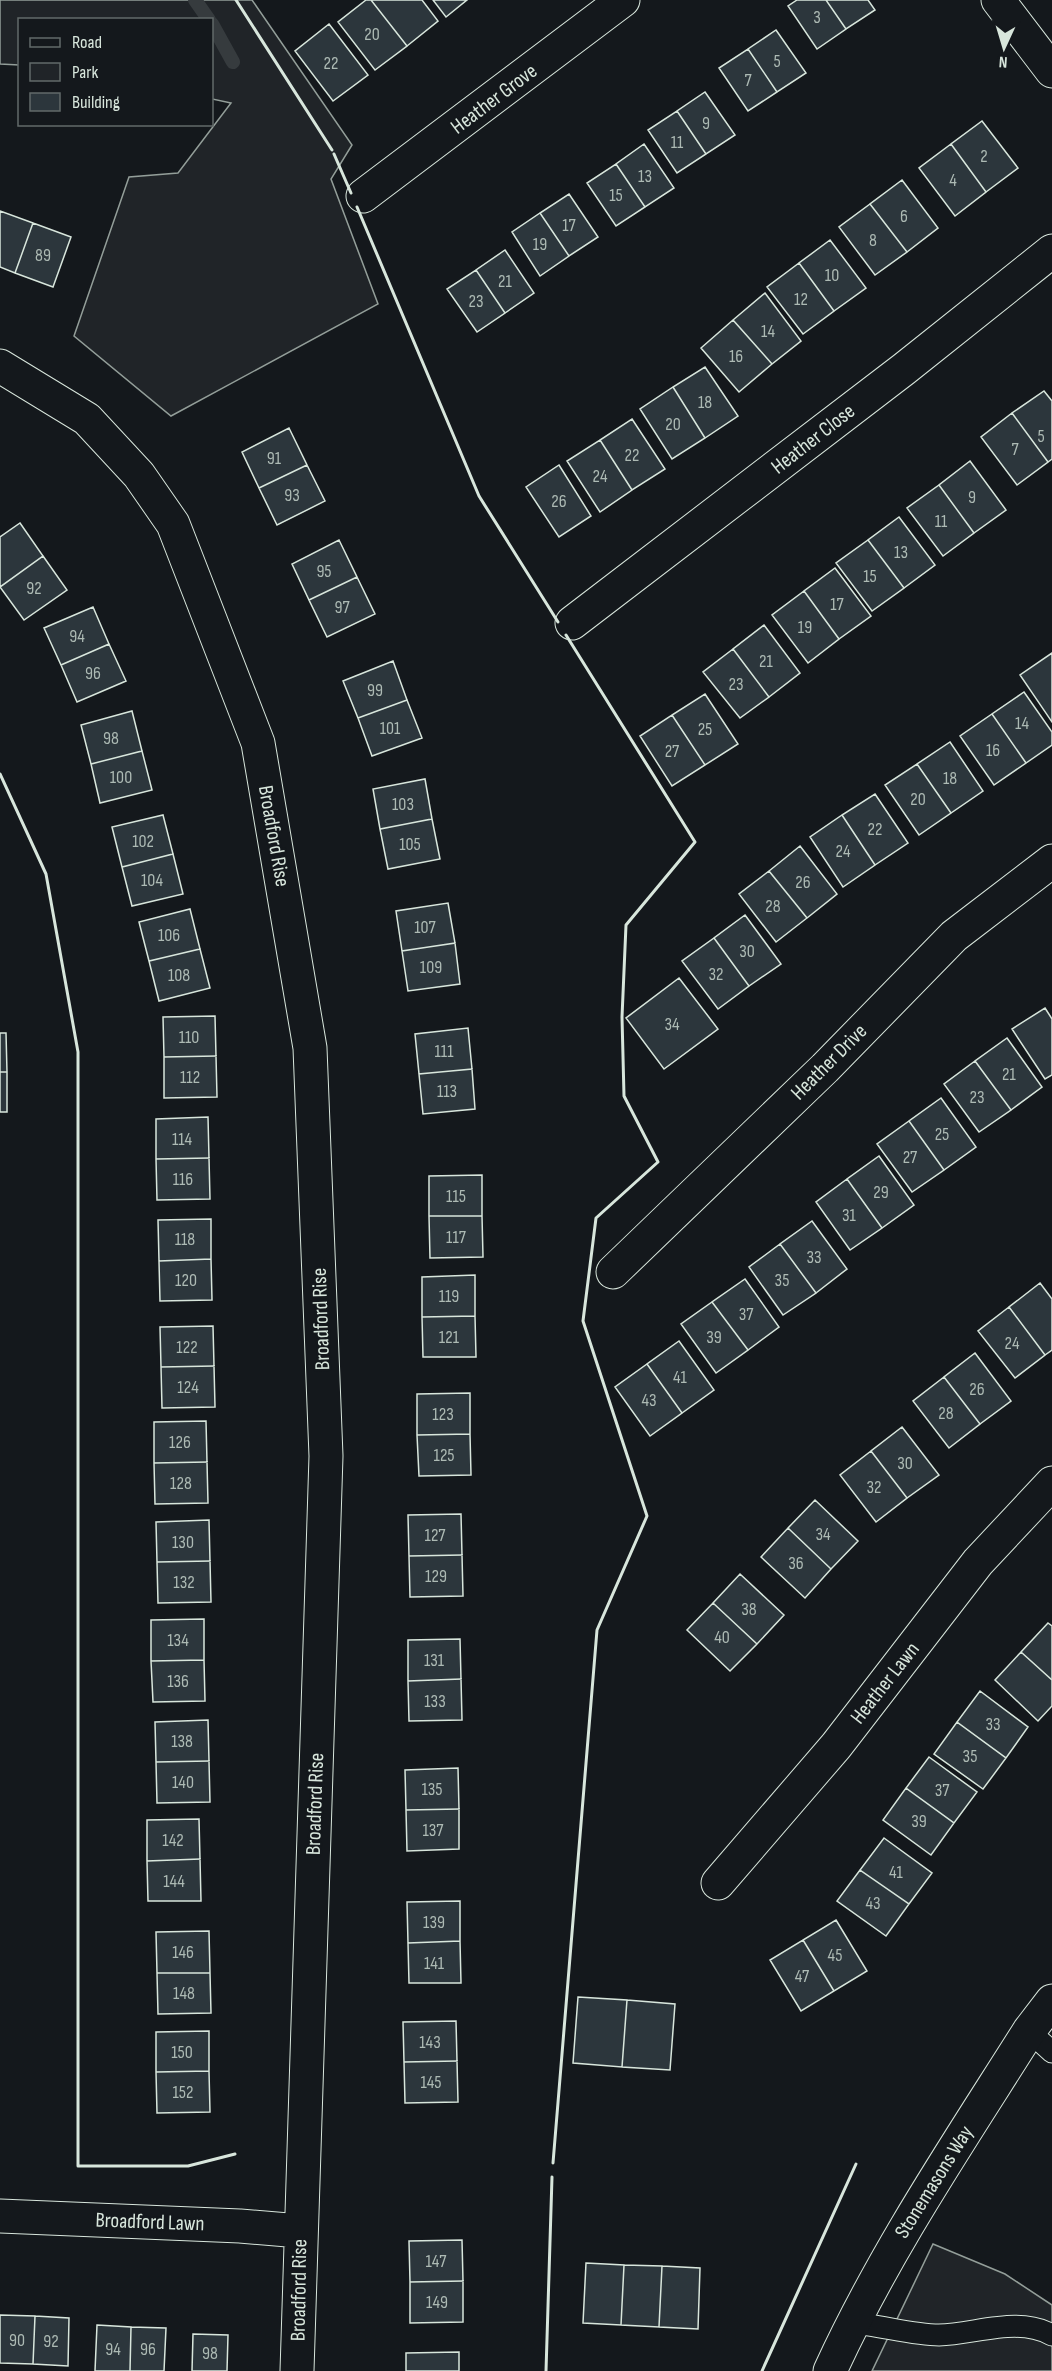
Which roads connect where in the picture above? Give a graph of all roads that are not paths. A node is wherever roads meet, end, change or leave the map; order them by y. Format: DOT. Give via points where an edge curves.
graph roads {
  1 [pos="623,0"];
  2 [pos="998,0"];
  3 [pos="1052,71"];
  4 [pos="363,196"];
  5 [pos="1052,251"];
  6 [pos="0,366"];
  7 [pos="572,623"];
  8 [pos="1052,861"];
  9 [pos="613,1272"];
  10 [pos="1052,1483"];
  11 [pos="718,1883"];
  12 [pos="1052,2001"];
  13 [pos="1041,2042"];
  14 [pos="0,2216"];
  15 [pos="300,2231"];
  16 [pos="852,2323"];
  17 [pos="1052,2336"];
  18 [pos="297,2371"];
  19 [pos="830,2371"];
  1 -- 4 [label="street, Heather Grove"];
  2 -- 3 [label="street"];
  5 -- 7 [label="street, Heather Close"];
  6 -- 15 [label="street, Broadford Rise" via="87,419 139,475 173,524 258,743 310,1048 326,1456"];
  8 -- 9 [label="street, Heather Drive" via="954,936 825,1068"];
  10 -- 11 [label="street, Heather Lawn" via="978,1562 836,1746"];
  12 -- 13 [label="street, Stonemasons Way"];
  13 -- 16 [label="street, Stonemasons Way" via="899,2236"];
  14 -- 15 [label="street, Broadford Lawn"];
  15 -- 18 [label="street, Broadford Rise"];
  16 -- 17 [label="lane" via="938,2335 994,2328 1038,2328"];
  16 -- 19 [label="street, Stonemasons Way"];
}
